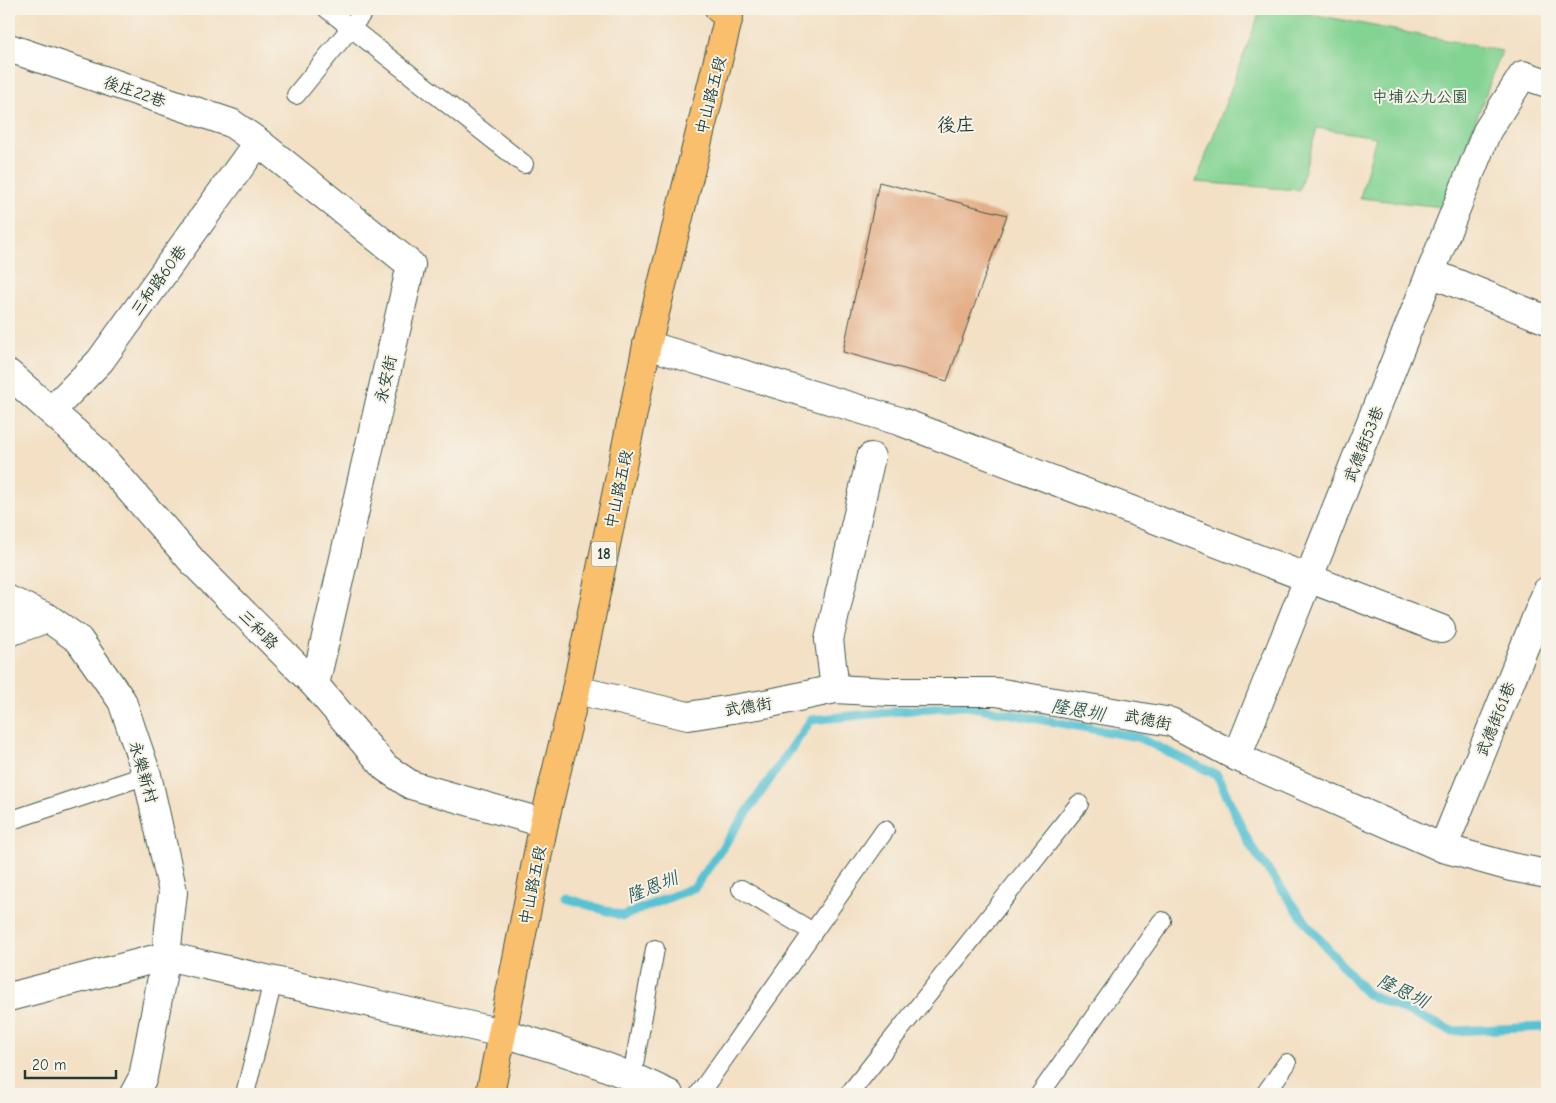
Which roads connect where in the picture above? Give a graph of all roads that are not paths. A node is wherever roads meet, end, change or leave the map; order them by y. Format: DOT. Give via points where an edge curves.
graph roads {
  1 [pos="327,9"];
  2 [pos="366,9"];
  3 [pos="719,9"];
  4 [pos="351,28"];
  5 [pos="9,48"];
  6 [pos="1547,83"];
  7 [pos="296,95"];
  8 [pos="258,142"];
  9 [pos="524,164"];
  10 [pos="1431,273"];
  11 [pos="1547,320"];
  12 [pos="647,344"];
  13 [pos="9,374"];
  14 [pos="51,411"];
  15 [pos="871,458"];
  16 [pos="1309,578"];
  17 [pos="1547,591"];
  18 [pos="9,600"];
  19 [pos="48,618"];
  20 [pos="1441,629"];
  21 [pos="9,632"];
  22 [pos="315,685"];
  23 [pos="835,689"];
  24 [pos="576,690"];
  25 [pos="1237,757"];
  26 [pos="147,776"];
  27 [pos="1079,804"];
  28 [pos="9,820"];
  29 [pos="544,822"];
  30 [pos="885,830"];
  31 [pos="1443,848"];
  32 [pos="1547,874"];
  33 [pos="741,889"];
  34 [pos="1162,921"];
  35 [pos="813,932"];
  36 [pos="655,949"];
  37 [pos="166,956"];
  38 [pos="273,981"];
  39 [pos="9,997"];
  40 [pos="502,1034"];
  41 [pos="1287,1063"];
  42 [pos="632,1076"];
  43 [pos="134,1094"];
  44 [pos="245,1094"];
  45 [pos="490,1094"];
  46 [pos="669,1094"];
  47 [pos="699,1094"];
  48 [pos="849,1094"];
  49 [pos="1040,1094"];
  50 [pos="1265,1094"];
  1 -- 4 [label="lane"];
  2 -- 4 [label="lane"];
  3 -- 12 [label="main road, 中山路五段 / 18" via="729,16"];
  4 -- 7 [label="lane"];
  4 -- 9 [label="lane"];
  5 -- 8 [label="street, 後庄22巷" via="231,123"];
  6 -- 10 [label="street, 武德街53巷" via="1523,75 1487,132"];
  8 -- 14 [label="street, 三和路60巷" via="100,361"];
  8 -- 22 [label="street, 永安街" via="411,265"];
  10 -- 11 [label="street"];
  10 -- 16 [label="street, 武德街53巷"];
  12 -- 16 [label="street" via="899,421"];
  12 -- 24 [label="main road, 中山路五段 / 18"];
  13 -- 14 [label="street, 三和路"];
  14 -- 22 [label="street, 三和路" via="96,451 194,563"];
  15 -- 23 [label="street" via="829,640"];
  16 -- 20 [label="street"];
  16 -- 25 [label="street, 武德街53巷"];
  17 -- 31 [label="street, 武德街61巷"];
  18 -- 19 [label="street, 永樂新村"];
  19 -- 21 [label="street"];
  19 -- 26 [label="street, 永樂新村" via="79,640 122,701"];
  22 -- 29 [label="street, 三和路" via="386,768 411,785"];
  23 -- 24 [label="street, 武德街" via="688,716"];
  23 -- 25 [label="street, 武德街" via="996,692 1171,722"];
  24 -- 29 [label="main road, 中山路五段 / 18"];
  25 -- 31 [label="street, 武德街"];
  26 -- 28 [label="lane"];
  26 -- 37 [label="street, 永樂新村" via="173,892"];
  27 -- 48 [label="lane"];
  29 -- 40 [label="main road, 中山路五段 / 18"];
  30 -- 35 [label="lane"];
  31 -- 32 [label="street, 武德街"];
  33 -- 35 [label="lane"];
  34 -- 49 [label="lane"];
  35 -- 47 [label="lane"];
  36 -- 42 [label="lane"];
  37 -- 38 [label="street"];
  37 -- 39 [label="street"];
  37 -- 43 [label="street, 永樂新村" via="143,1077"];
  38 -- 40 [label="street"];
  38 -- 44 [label="lane"];
  40 -- 42 [label="street"];
  40 -- 45 [label="main road, 中山路五段 / 18"];
  41 -- 50 [label="lane"];
  42 -- 46 [label="street"];
}
